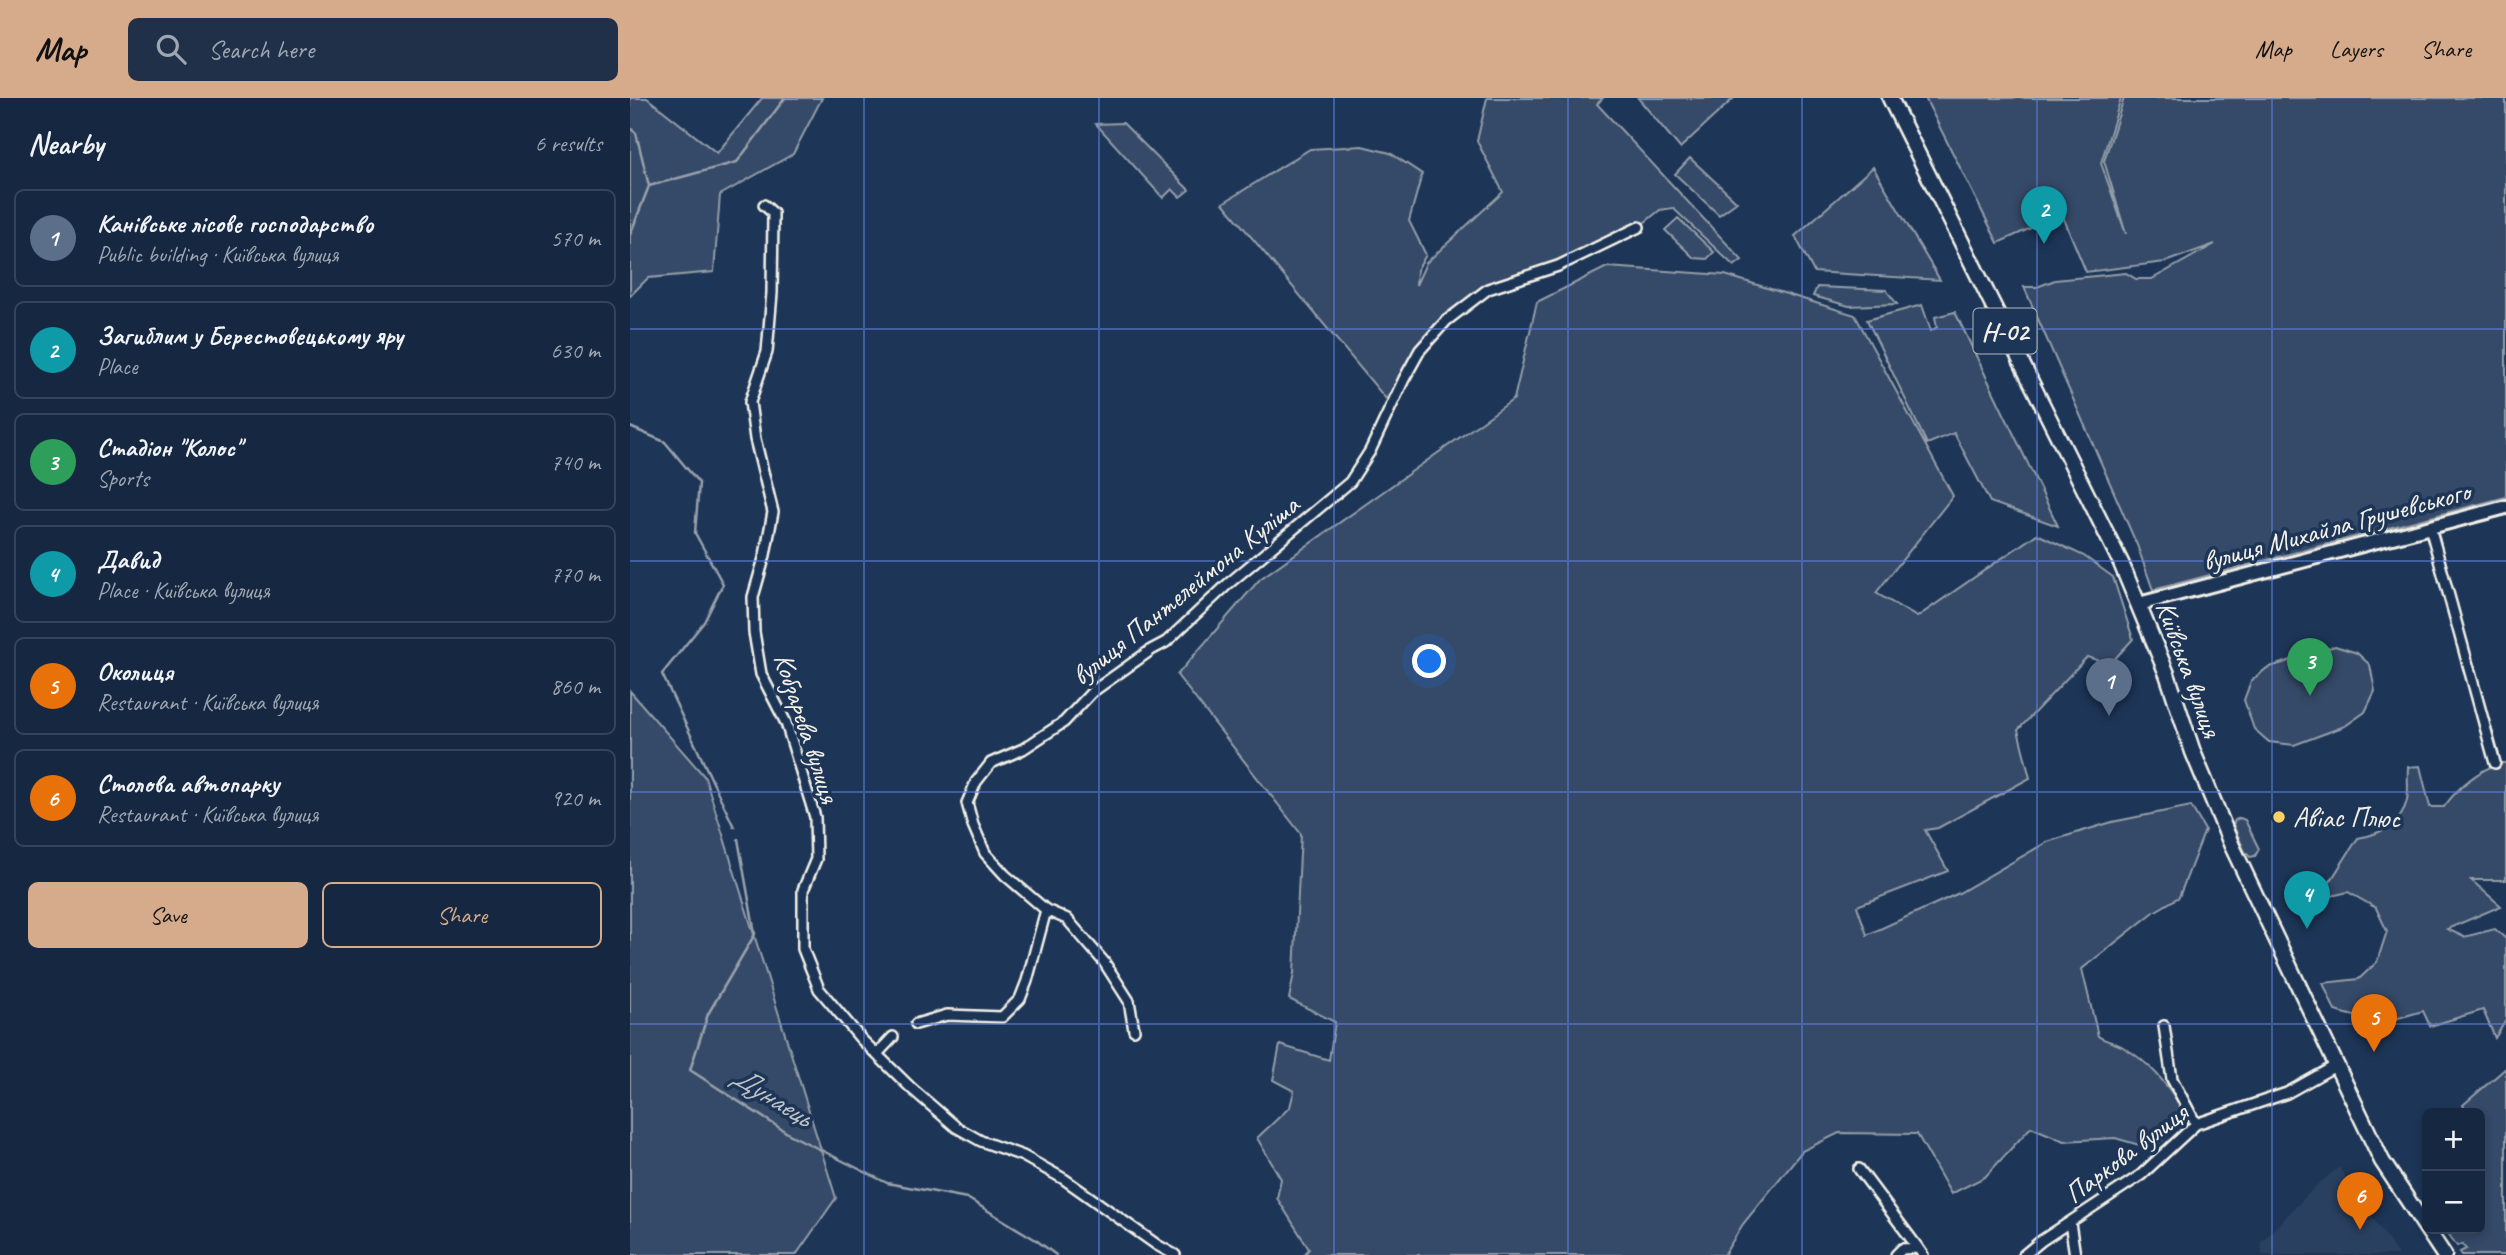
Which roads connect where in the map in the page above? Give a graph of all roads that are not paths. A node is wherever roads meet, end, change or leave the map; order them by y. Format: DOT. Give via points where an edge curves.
graph roads {
  1 [pos="1890,98"];
  2 [pos="764,205"];
  3 [pos="1639,227"];
  4 [pos="2506,507"];
  5 [pos="2430,527"];
  6 [pos="2139,604"];
  7 [pos="2495,763"];
  8 [pos="1046,910"];
  9 [pos="916,1024"];
  10 [pos="2164,1027"];
  11 [pos="1135,1030"];
  12 [pos="893,1037"];
  13 [pos="877,1054"];
  14 [pos="2337,1065"];
  15 [pos="2196,1124"];
  16 [pos="1859,1169"];
  17 [pos="2070,1223"];
  18 [pos="1921,1252"];
  19 [pos="1175,1255"];
  20 [pos="1896,1255"];
  21 [pos="2024,1255"];
  22 [pos="2075,1255"];
  23 [pos="2444,1255"];
  1 -- 6 [label="main road, Київська вулиця / Н-02"];
  2 -- 13 [label="street, Кобзарева вулиця" via="773,213 772,293 767,352 750,402 773,512 753,597 754,632 761,674 786,723 815,817 816,859 803,890 803,949 819,989"];
  3 -- 8 [label="street, вулиця Пантелеймона Куліша" via="1558,266 1488,289 1446,321 1420,351 1370,452 1350,482 1166,642 1093,692 1064,722 991,763 967,803 973,825 985,853"];
  4 -- 5 [label="street, вулиця Михайла Грушевського"];
  5 -- 6 [label="street, вулиця Михайла Грушевського"];
  5 -- 7 [label="street"];
  6 -- 14 [label="main road, Київська вулиця / Н-02" via="2232,846"];
  8 -- 9 [label="street" via="1024,990 1002,1017 947,1015"];
  8 -- 11 [label="street, вулиця Пантелеймона Куліша" via="1067,919 1104,962 1129,1002"];
  10 -- 15 [label="street" via="2172,1079"];
  12 -- 13 [label="street"];
  13 -- 19 [label="street, Кобзарева вулиця" via="956,1127 1064,1179"];
  14 -- 15 [label="street, Паркова вулиця" via="2287,1093"];
  14 -- 23 [label="main road, Київська вулиця / Н-02" via="2382,1161"];
  15 -- 17 [label="street, Паркова вулиця" via="2141,1175"];
  16 -- 18 [label="street"];
  17 -- 21 [label="street, Паркова вулиця"];
  17 -- 22 [label="street"];
  18 -- 20 [label="street" via="1902,1249"];
}
